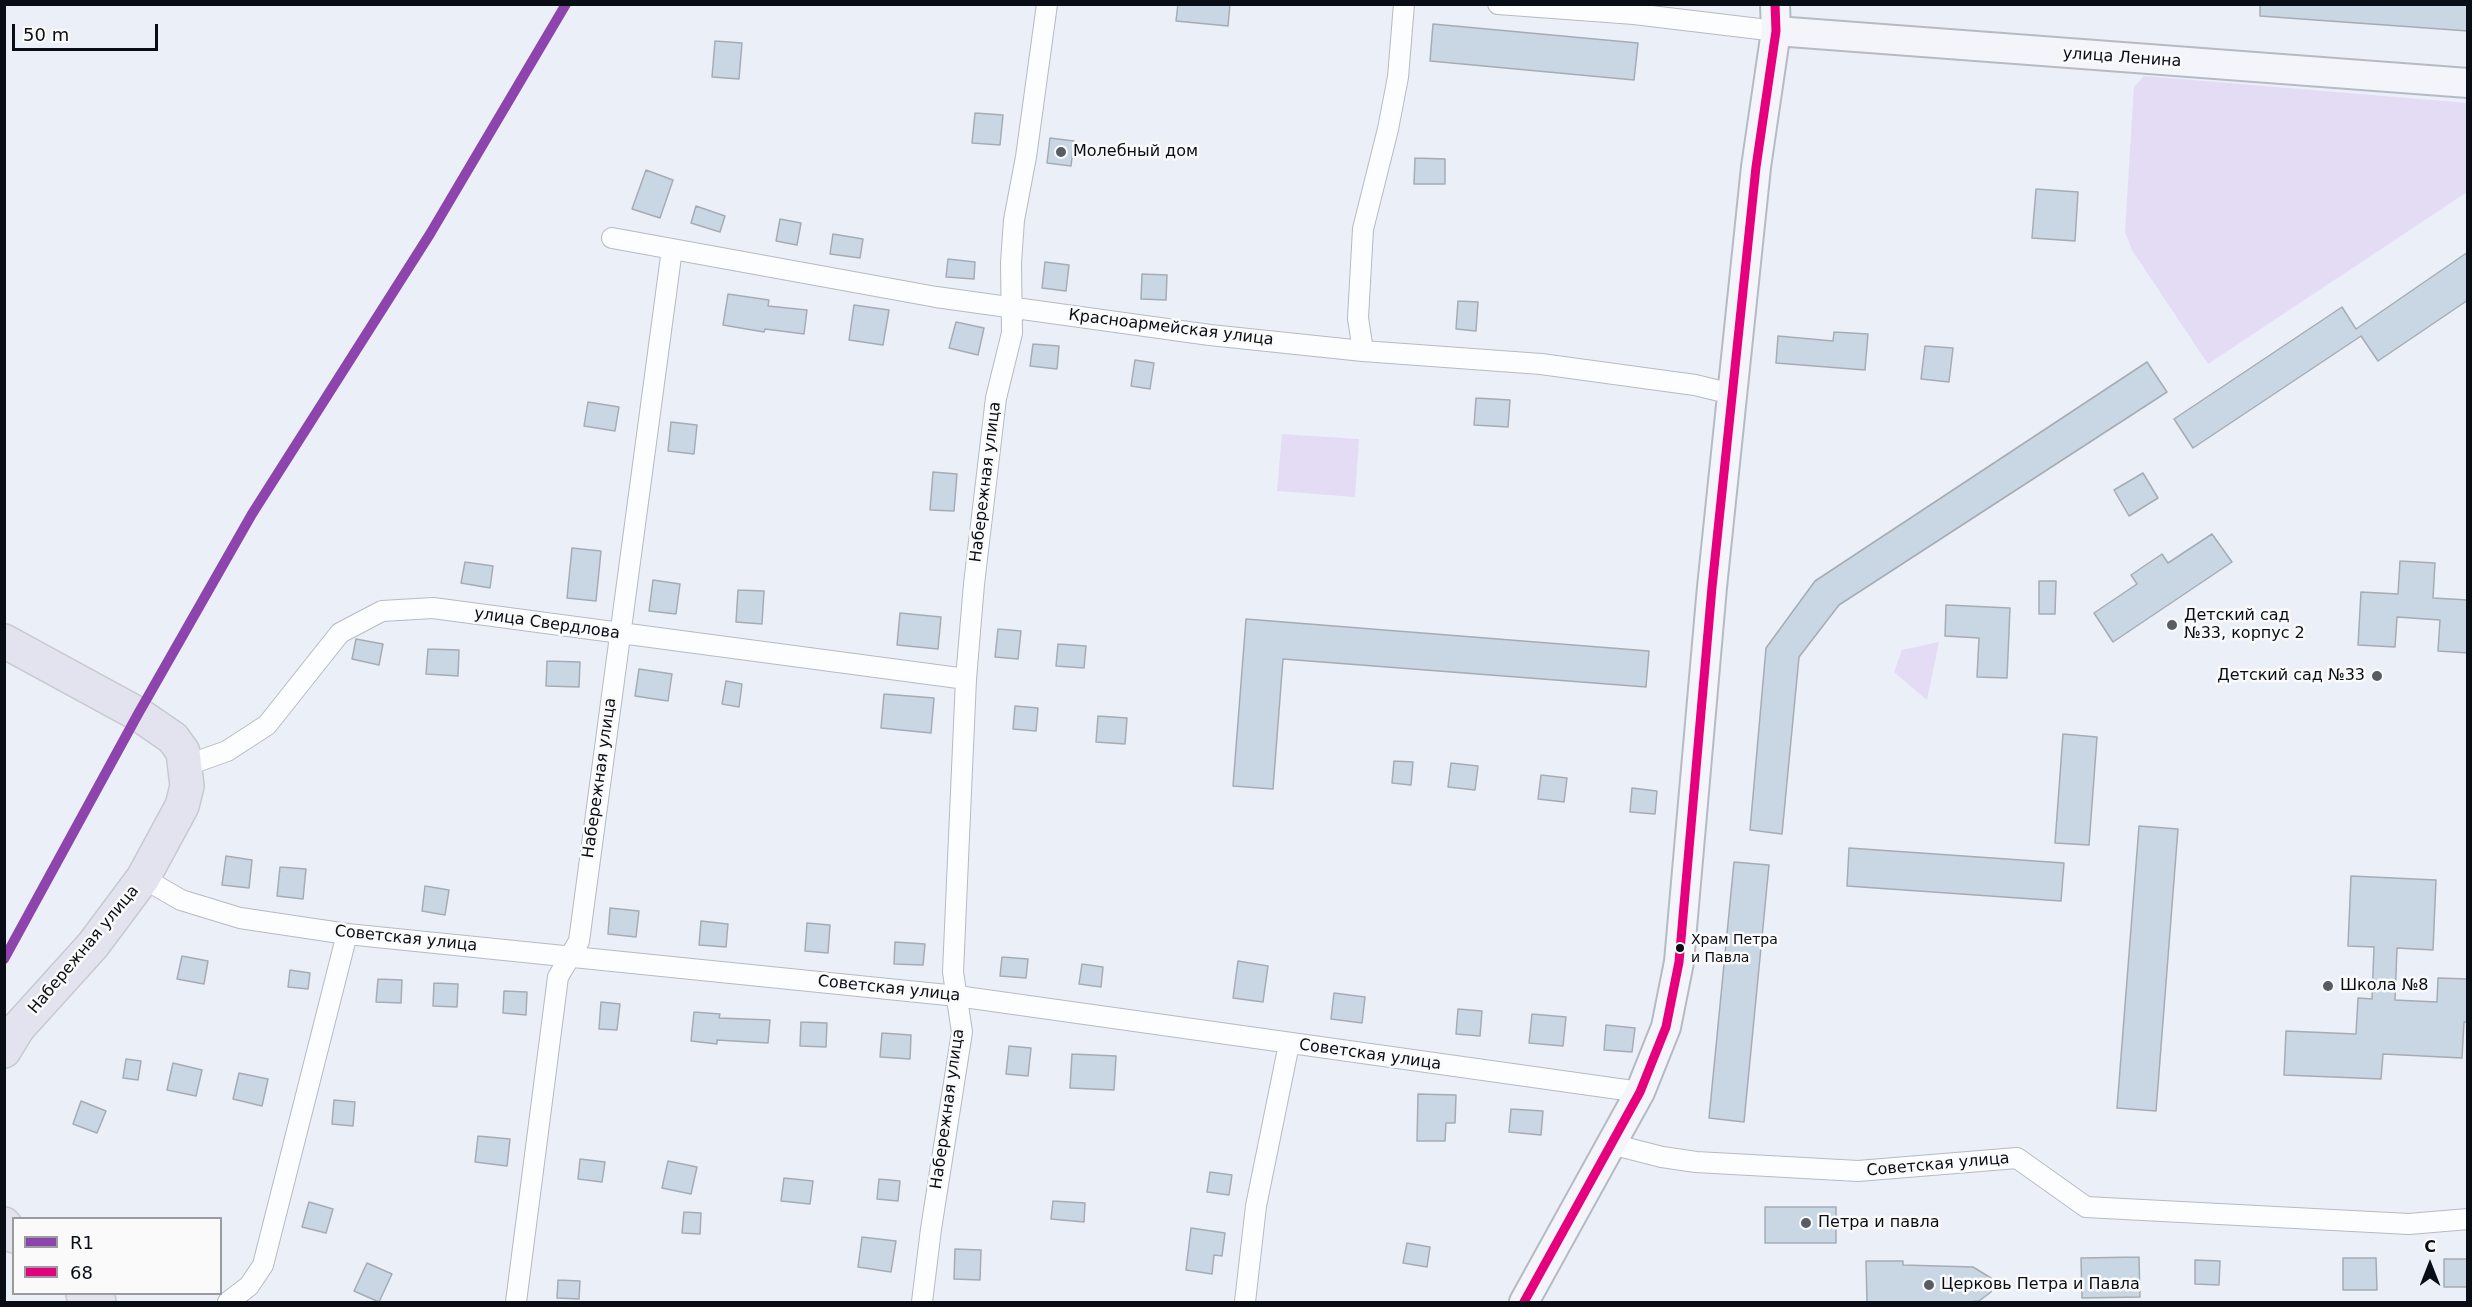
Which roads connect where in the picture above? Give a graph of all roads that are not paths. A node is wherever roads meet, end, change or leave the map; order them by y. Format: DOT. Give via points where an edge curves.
graph roads {
  1 [pos="1047,4"];
  2 [pos="1404,4"];
  3 [pos="1498,4"];
  4 [pos="1776,18"];
  5 [pos="2468,83"];
  6 [pos="612,238"];
  7 [pos="672,249"];
  8 [pos="1012,308"];
  9 [pos="1363,351"];
  10 [pos="1732,394"];
  11 [pos="619,635"];
  12 [pos="7,643"];
  13 [pos="966,680"];
  14 [pos="185,765"];
  15 [pos="143,878"];
  16 [pos="347,934"];
  17 [pos="569,956"];
  18 [pos="957,996"];
  19 [pos="1289,1044"];
  20 [pos="4,1051"];
  21 [pos="1640,1092"];
  22 [pos="1611,1144"];
  23 [pos="2468,1219"];
  24 [pos="228,1302"];
  25 [pos="516,1302"];
  26 [pos="922,1302"];
  27 [pos="1245,1302"];
  28 [pos="1524,1302"];
  1 -- 8 [label="street, Набережная улица" via="1014,220"];
  2 -- 9 [label="street" via="1398,77 1363,229 1358,318"];
  3 -- 4 [label="street" via="1634,14"];
  4 -- 5 [label="main road, улица Ленина"];
  4 -- 10 [label="main road"];
  6 -- 7 [label="street, Красноармейская улица"];
  7 -- 8 [label="street, Красноармейская улица"];
  7 -- 11 [label="street, Набережная улица"];
  8 -- 9 [label="street, Красноармейская улица"];
  8 -- 13 [label="street, Набережная улица" via="1012,333 994,410"];
  9 -- 10 [label="street, Красноармейская улица" via="1541,364 1695,385"];
  10 -- 21 [label="main road" via="1680,962 1666,1027"];
  11 -- 13 [label="street, улица Свердлова"];
  11 -- 14 [label="street, улица Свердлова" via="433,608 382,611 340,633 267,725 227,751"];
  11 -- 17 [label="street, Набережная улица" via="579,941"];
  12 -- 14 [label="highway" via="138,714 173,738 183,752"];
  13 -- 18 [label="street, Набережная улица" via="953,972"];
  14 -- 15 [label="highway, Набережная улица" via="187,786 182,806"];
  15 -- 16 [label="street, Советская улица" via="181,900 240,918"];
  15 -- 20 [label="highway, Набережная улица" via="93,945 18,1028"];
  16 -- 17 [label="street, Советская улица"];
  16 -- 24 [label="street" via="263,1266 249,1286"];
  17 -- 18 [label="street, Советская улица"];
  17 -- 25 [label="street, Набережная улица" via="558,977"];
  18 -- 19 [label="street, Советская улица"];
  18 -- 26 [label="street, Набережная улица" via="962,1032"];
  19 -- 21 [label="street, Советская улица"];
  19 -- 27 [label="street" via="1256,1206"];
  21 -- 22 [label="main road"];
  22 -- 23 [label="street, Советская улица" via="1696,1162 1858,1171 2017,1158 2086,1207 2409,1224"];
  22 -- 28 [label="main road"];
}
